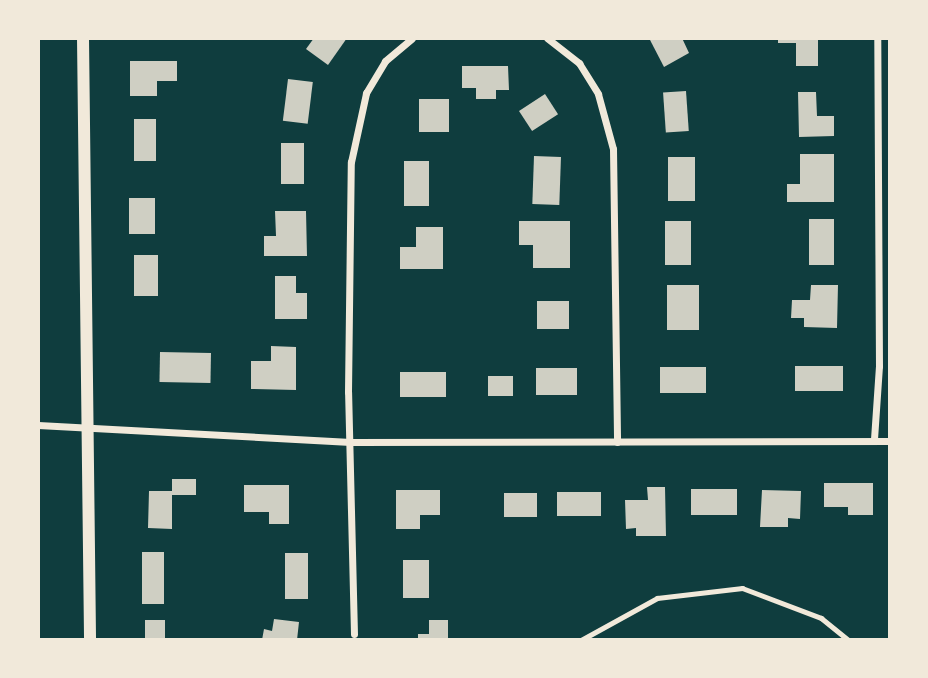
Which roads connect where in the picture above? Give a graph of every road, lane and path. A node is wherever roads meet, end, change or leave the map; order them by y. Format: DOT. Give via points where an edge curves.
graph roads {
  1 [pos="83,38"];
  2 [pos="412,38"];
  3 [pos="547,38"];
  4 [pos="877,38"];
  5 [pos="38,425"];
  6 [pos="87,426"];
  7 [pos="874,439"];
  8 [pos="890,441"];
  9 [pos="351,442"];
  10 [pos="617,442"];
  11 [pos="354,634"];
  12 [pos="90,639"];
  13 [pos="581,639"];
  14 [pos="848,639"];
  1 -- 6 [label="street"];
  2 -- 9 [label="street" via="397,48 374,76 355,127 348,392"];
  3 -- 10 [label="street" via="579,63 598,94 613,149"];
  4 -- 7 [label="street" via="879,366"];
  5 -- 6 [label="street"];
  6 -- 9 [label="street"];
  6 -- 12 [label="street"];
  7 -- 8 [label="street"];
  7 -- 10 [label="street"];
  9 -- 10 [label="street"];
  9 -- 11 [label="street"];
  13 -- 14 [label="lane" via="657,598 742,588 821,618"];
}
